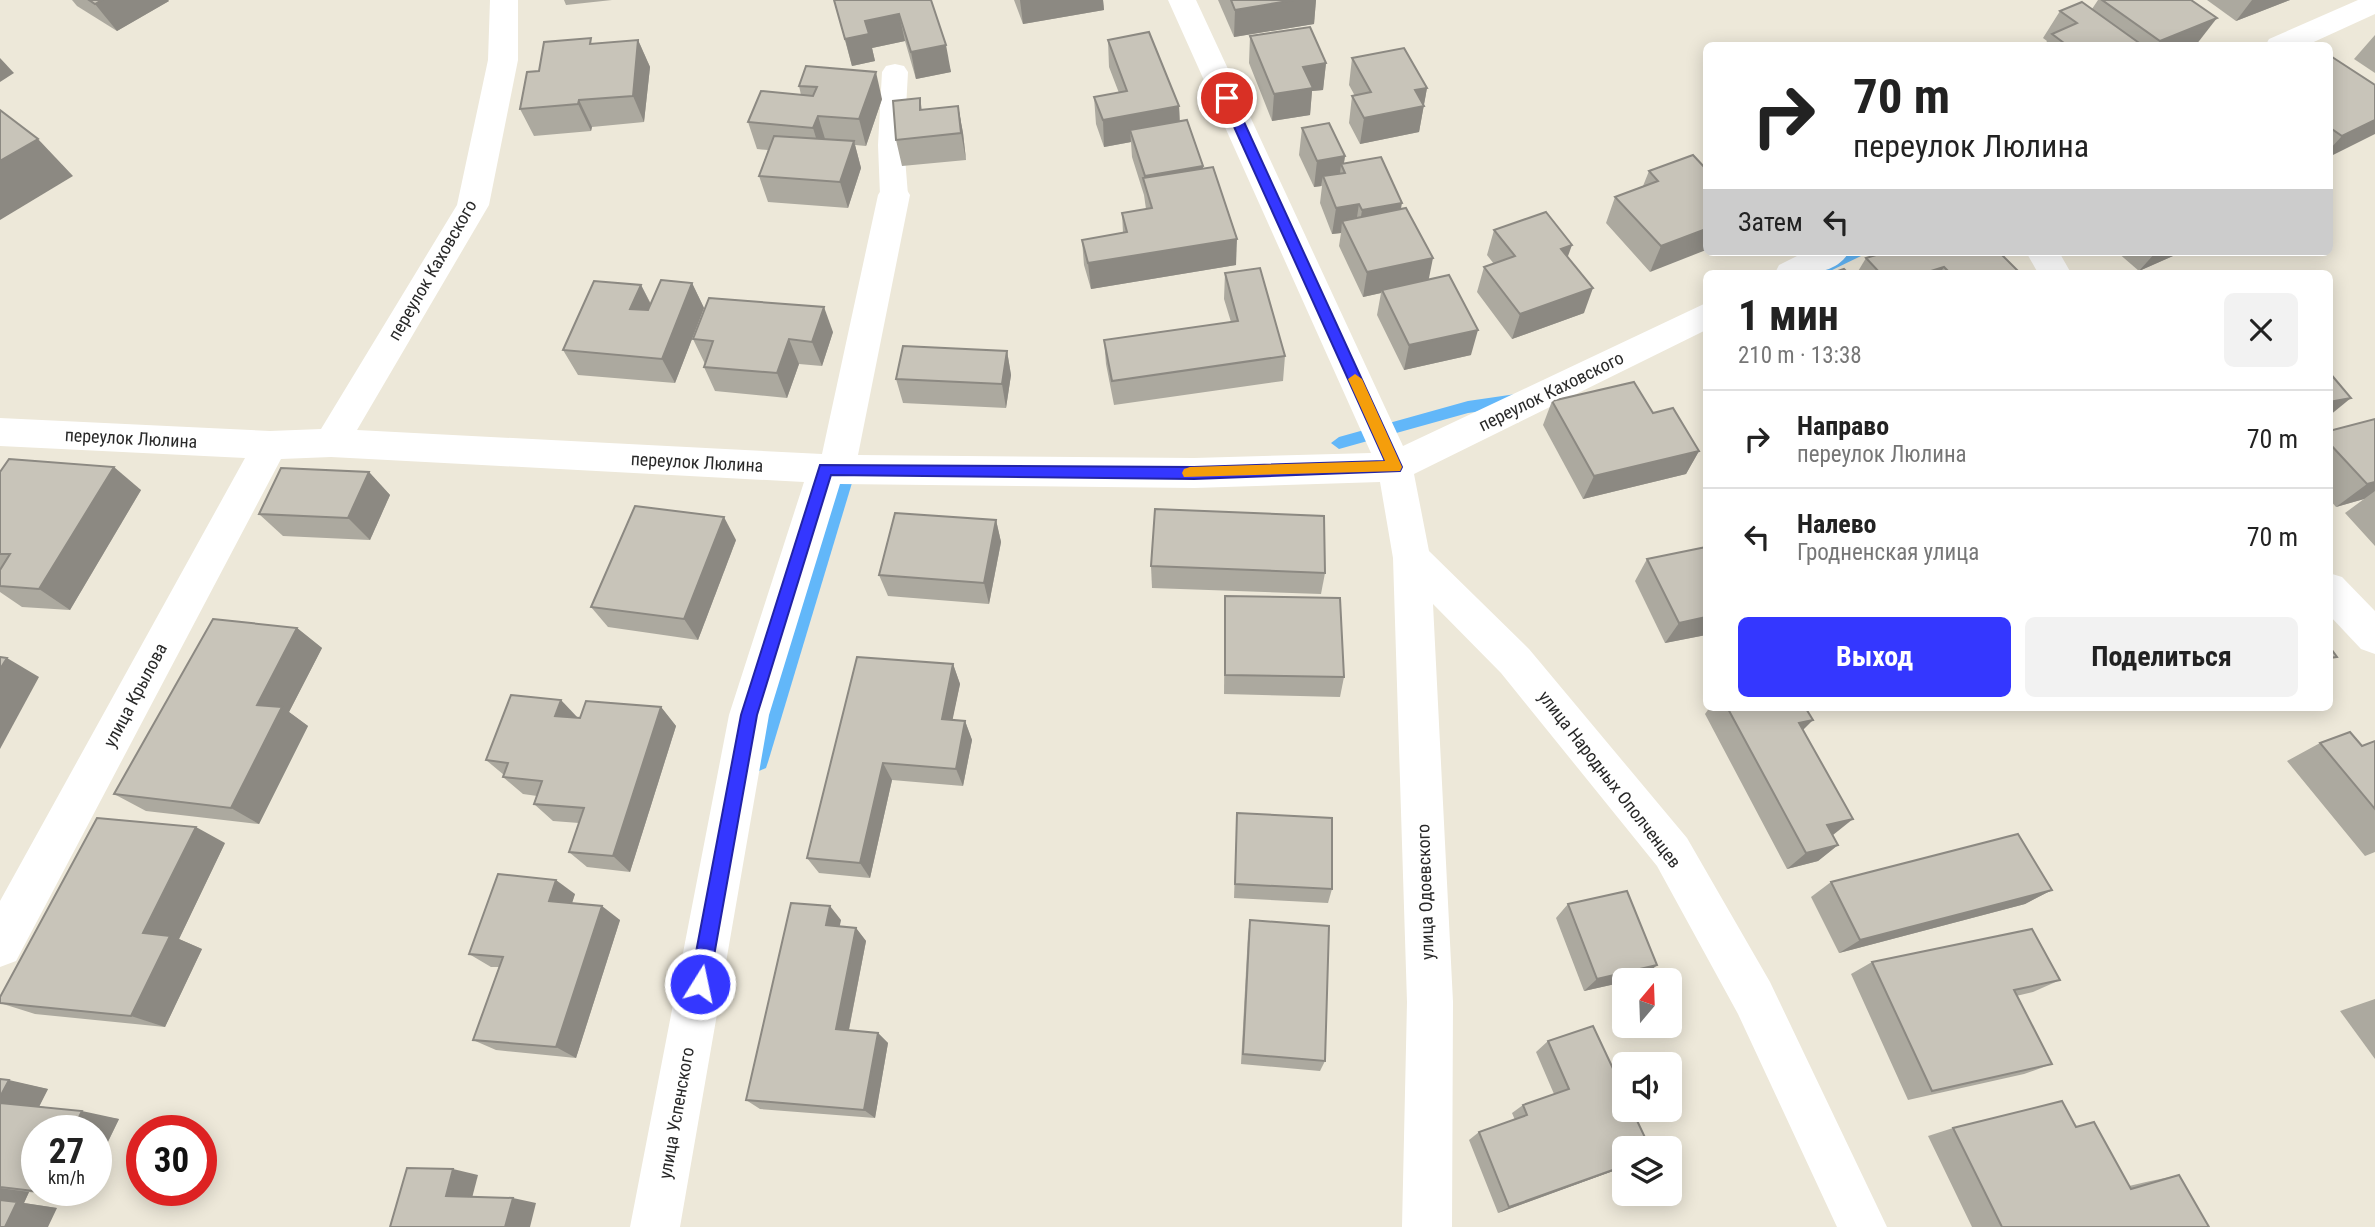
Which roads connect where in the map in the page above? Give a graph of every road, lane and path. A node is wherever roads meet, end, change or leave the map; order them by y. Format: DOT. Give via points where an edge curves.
graph roads {
  1 [pos="504,0"];
  2 [pos="1182,0"];
  3 [pos="2375,3"];
  4 [pos="2288,42"];
  5 [pos="895,72"];
  6 [pos="894,195"];
  7 [pos="1825,256"];
  8 [pos="1797,270"];
  9 [pos="1703,316"];
  10 [pos="0,432"];
  11 [pos="331,443"];
  12 [pos="270,445"];
  13 [pos="1395,467"];
  14 [pos="831,469"];
  15 [pos="1412,558"];
  16 [pos="2333,593"];
  17 [pos="2375,637"];
  18 [pos="0,945"];
  19 [pos="655,1227"];
  20 [pos="1427,1227"];
  21 [pos="1862,1227"];
  1 -- 11 [label="street, переулок Каховского" via="503,60 473,205"];
  2 -- 13 [label="street"];
  3 -- 4 [label="street"];
  5 -- 6 [label="lane"];
  6 -- 14 [label="street"];
  7 -- 8 [label="street"];
  9 -- 13 [label="street, переулок Каховского"];
  10 -- 12 [label="street, переулок Люлина"];
  11 -- 12 [label="street, переулок Люлина"];
  11 -- 14 [label="street, переулок Люлина"];
  12 -- 18 [label="street, улица Крылова"];
  13 -- 14 [label="street, переулок Люлина" via="1194,473"];
  13 -- 15 [label="street"];
  14 -- 19 [label="street, улица Успенского" via="749,715"];
  15 -- 20 [label="street, улица Одоевского" via="1430,1002"];
  15 -- 21 [label="street, улица Народных Ополченцев" via="1515,661 1672,852 1754,998"];
  16 -- 17 [label="street"];
}
